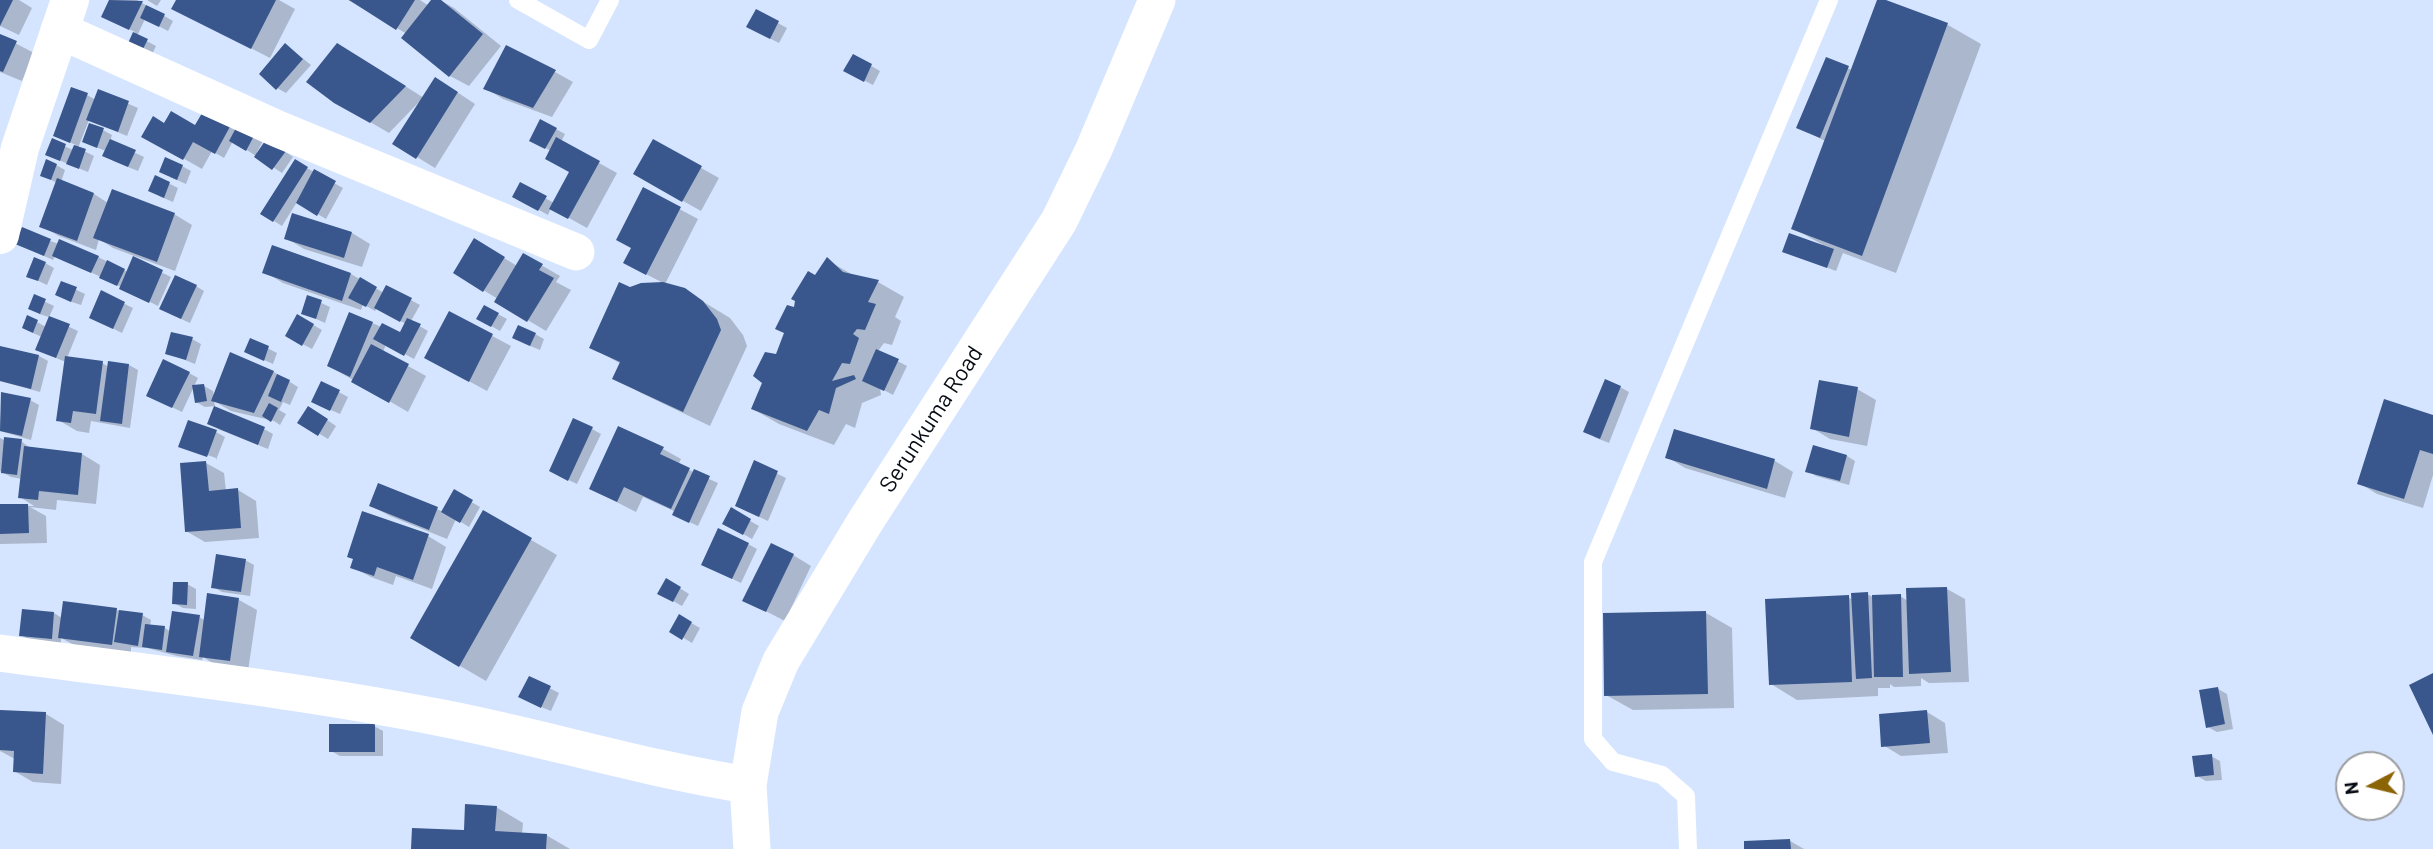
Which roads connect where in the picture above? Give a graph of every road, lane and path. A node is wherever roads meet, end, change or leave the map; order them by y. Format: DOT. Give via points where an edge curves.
graph roads {
  1 [pos="518,0"];
  2 [pos="610,0"];
  3 [pos="1157,0"];
  4 [pos="1829,0"];
  5 [pos="65,15"];
  6 [pos="0,234"];
  7 [pos="576,252"];
  8 [pos="0,653"];
  9 [pos="748,785"];
  10 [pos="752,849"];
  11 [pos="1688,849"];
  1 -- 2 [label="lane" via="589,40"];
  3 -- 9 [label="street, Serunkuma Road" via="1059,220 781,661 760,712"];
  4 -- 11 [label="lane" via="1593,562 1593,740 1613,762 1662,775 1686,796"];
  5 -- 6 [label="street" via="20,148"];
  5 -- 7 [label="street" via="278,129"];
  8 -- 9 [label="street" via="277,690 430,716 680,774"];
  9 -- 10 [label="street, Serunkuma Road"];
}
